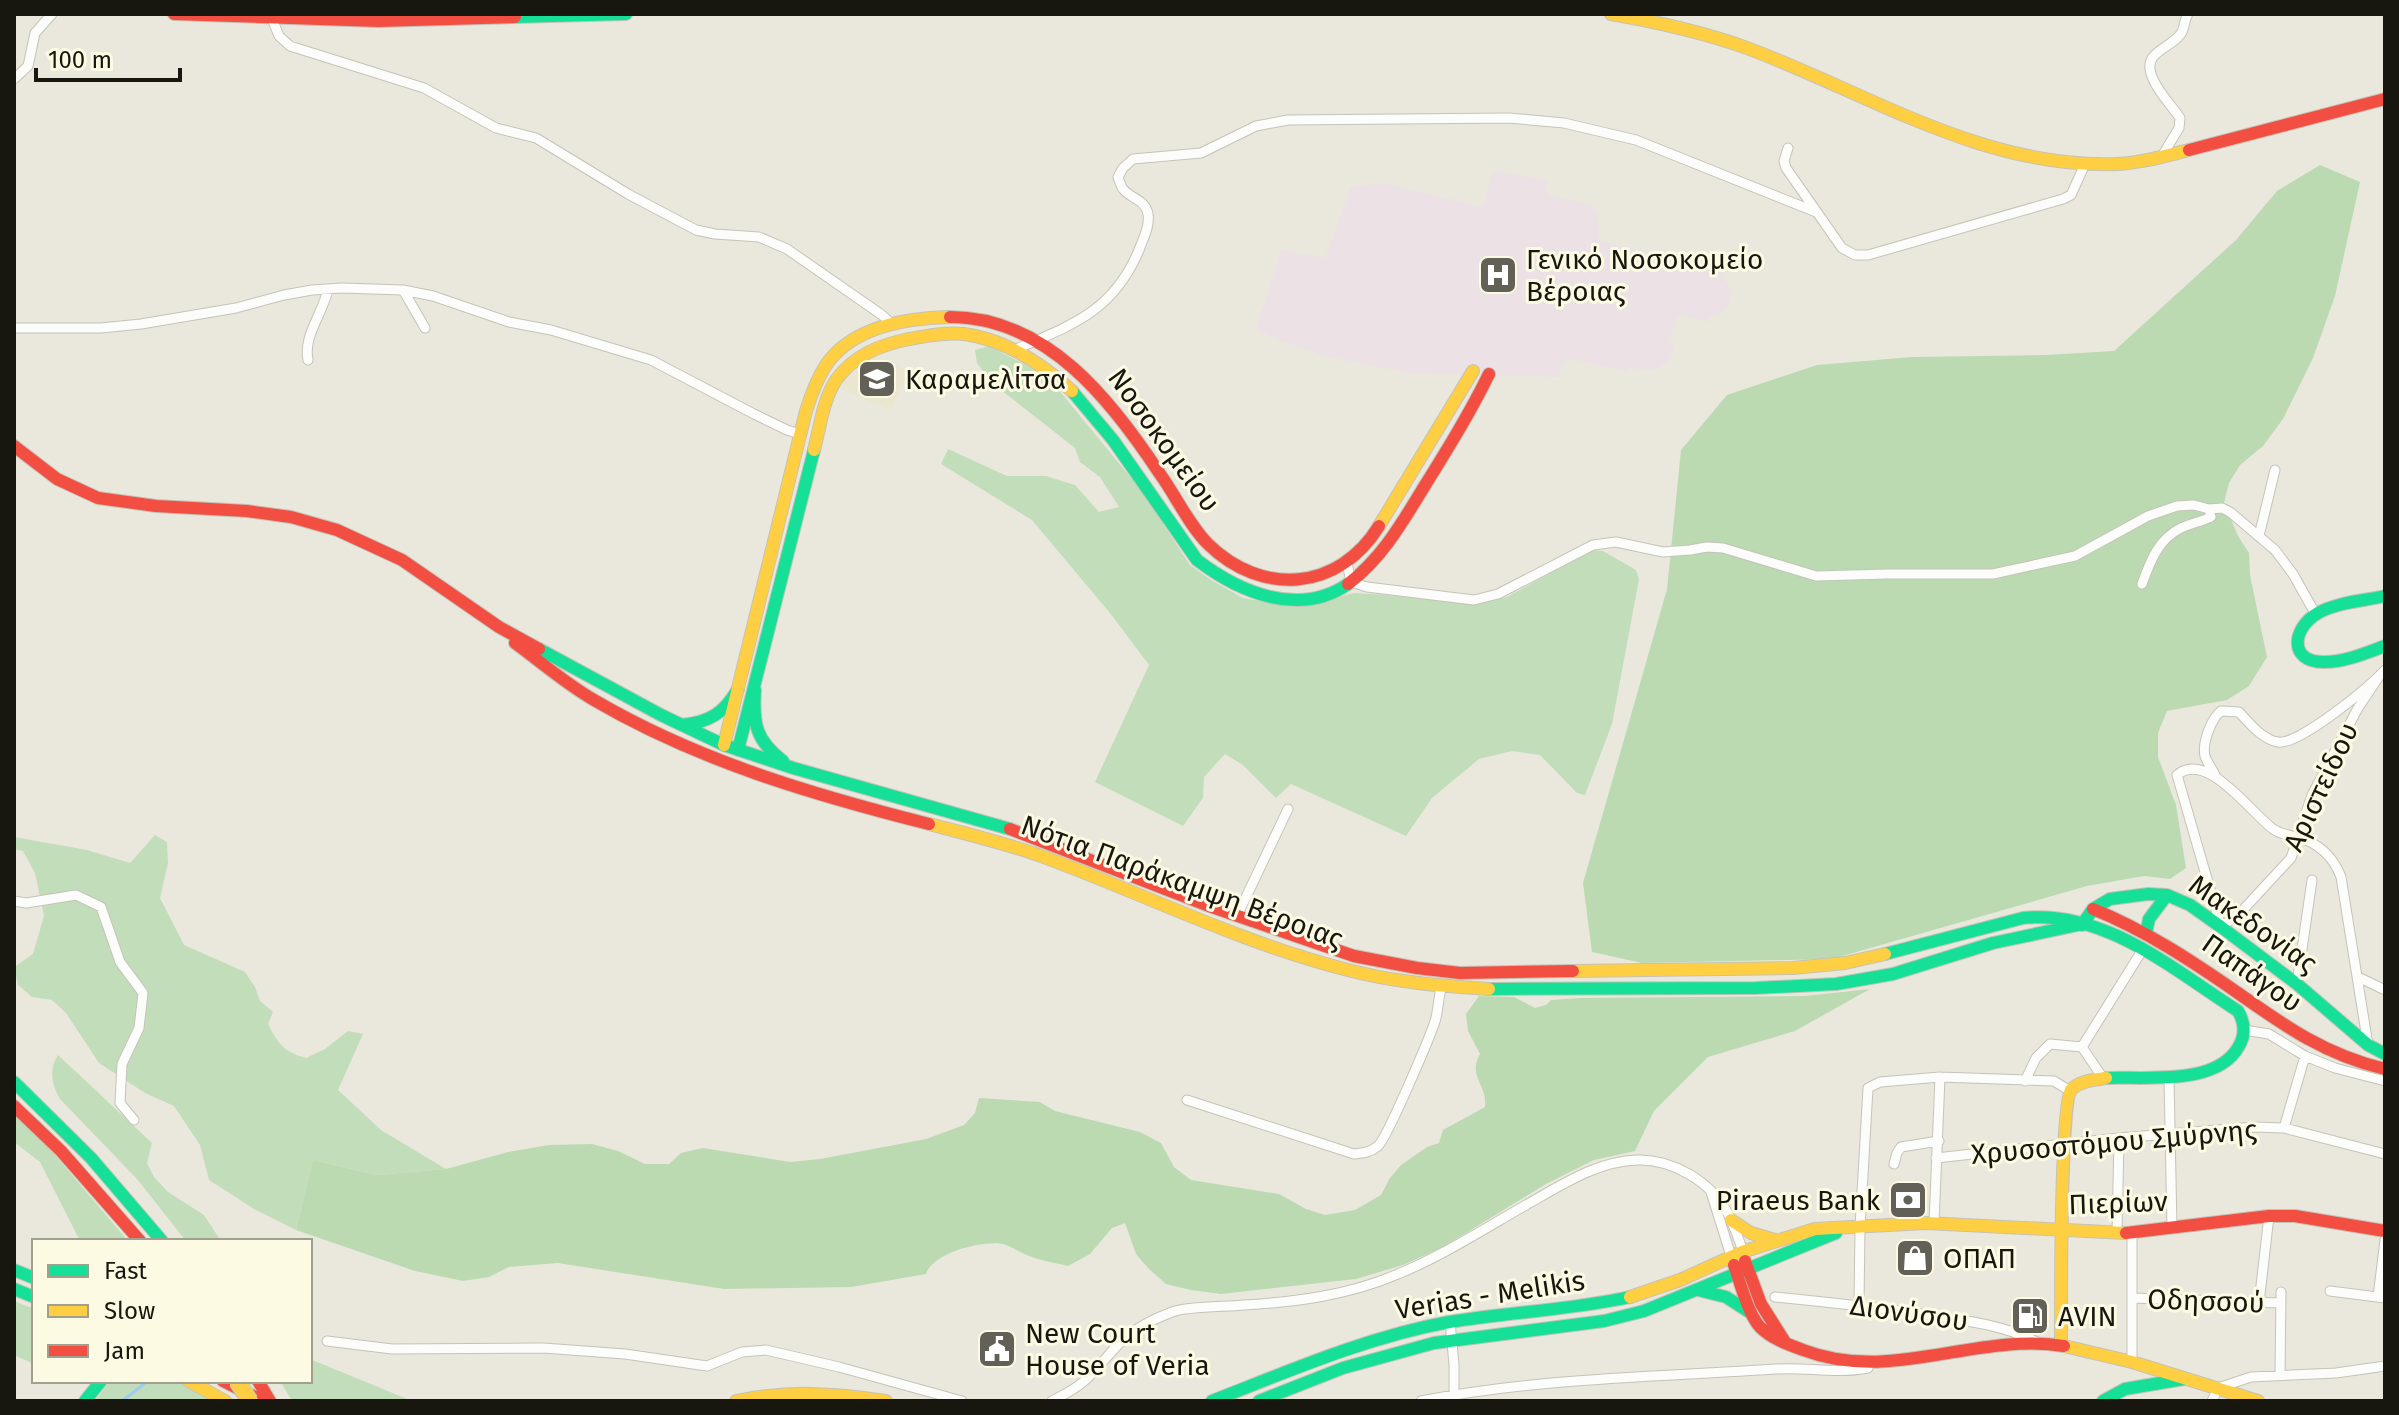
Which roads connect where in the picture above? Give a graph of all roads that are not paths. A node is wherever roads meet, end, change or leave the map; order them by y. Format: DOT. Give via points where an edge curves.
graph roads {
  1 [pos="52,14"];
  2 [pos="174,14"];
  3 [pos="626,14"];
  4 [pos="1611,14"];
  5 [pos="2188,14"];
  6 [pos="271,16"];
  7 [pos="14,79"];
  8 [pos="2385,99"];
  9 [pos="1788,148"];
  10 [pos="2162,156"];
  11 [pos="2085,164"];
  12 [pos="1816,212"];
  13 [pos="328,289"];
  14 [pos="403,290"];
  15 [pos="892,324"];
  16 [pos="14,328"];
  17 [pos="425,328"];
  18 [pos="1034,341"];
  19 [pos="1014,350"];
  20 [pos="308,360"];
  21 [pos="800,434"];
  22 [pos="14,446"];
  23 [pos="2275,470"];
  24 [pos="2209,509"];
  25 [pos="2259,536"];
  26 [pos="1347,563"];
  27 [pos="1351,582"];
  28 [pos="2142,584"];
  29 [pos="2385,596"];
  30 [pos="2315,613"];
  31 [pos="499,627"];
  32 [pos="2385,646"];
  33 [pos="2382,672"];
  34 [pos="746,690"];
  35 [pos="682,725"];
  36 [pos="728,752"];
  37 [pos="793,768"];
  38 [pos="2217,778"];
  39 [pos="1288,809"];
  40 [pos="2297,837"];
  41 [pos="2312,880"];
  42 [pos="2167,895"];
  43 [pos="14,901"];
  44 [pos="2093,909"];
  45 [pos="1237,916"];
  46 [pos="2082,925"];
  47 [pos="2221,927"];
  48 [pos="2145,941"];
  49 [pos="2358,977"];
  50 [pos="2297,984"];
  51 [pos="1441,987"];
  52 [pos="2385,990"];
  53 [pos="2244,1030"];
  54 [pos="2368,1045"];
  55 [pos="2082,1047"];
  56 [pos="2385,1054"];
  57 [pos="2305,1056"];
  58 [pos="2385,1069"];
  59 [pos="1940,1077"];
  60 [pos="2103,1078"];
  61 [pos="2169,1078"];
  62 [pos="2025,1081"];
  63 [pos="2385,1081"];
  64 [pos="14,1082"];
  65 [pos="2070,1091"];
  66 [pos="1187,1100"];
  67 [pos="14,1106"];
  68 [pos="134,1120"];
  69 [pos="2284,1128"];
  70 [pos="2170,1134"];
  71 [pos="2119,1138"];
  72 [pos="1939,1141"];
  73 [pos="2064,1144"];
  74 [pos="2385,1154"];
  75 [pos="1936,1158"];
  76 [pos="1894,1164"];
  77 [pos="1711,1192"];
  78 [pos="2269,1216"];
  79 [pos="1731,1220"];
  80 [pos="1934,1223"];
  81 [pos="1856,1227"];
  82 [pos="2172,1228"];
  83 [pos="2063,1231"];
  84 [pos="2385,1231"];
  85 [pos="2124,1233"];
  86 [pos="138,1239"];
  87 [pos="160,1239"];
  88 [pos="2385,1240"];
  89 [pos="1777,1248"];
  90 [pos="1739,1262"];
  91 [pos="1698,1290"];
  92 [pos="2330,1291"];
  93 [pos="2281,1292"];
  94 [pos="2132,1298"];
  95 [pos="2382,1298"];
  96 [pos="2259,1303"];
  97 [pos="2280,1303"];
  98 [pos="1763,1305"];
  99 [pos="1859,1305"];
  100 [pos="1452,1330"];
  101 [pos="327,1341"];
  102 [pos="2040,1343"];
  103 [pos="2061,1345"];
  104 [pos="2132,1362"];
  105 [pos="1891,1363"];
  106 [pos="2385,1366"];
  107 [pos="2280,1375"];
  108 [pos="2187,1379"];
  109 [pos="99,1383"];
  110 [pos="193,1383"];
  111 [pos="227,1383"];
  112 [pos="238,1383"];
  113 [pos="259,1383"];
  114 [pos="2215,1394"];
  115 [pos="1454,1395"];
  116 [pos="84,1401"];
  117 [pos="225,1401"];
  118 [pos="248,1401"];
  119 [pos="263,1401"];
  120 [pos="270,1401"];
  121 [pos="736,1401"];
  122 [pos="886,1401"];
  123 [pos="962,1401"];
  124 [pos="1052,1401"];
  125 [pos="1212,1401"];
  126 [pos="1259,1401"];
  127 [pos="1421,1401"];
  128 [pos="2103,1401"];
  129 [pos="2258,1401"];
  1 -- 7 [label="street" via="35,33 28,66"];
  2 -- 6 [label="main road"];
  3 -- 6 [label="main road" via="378,21"];
  4 -- 11 [label="main road" via="1746,48 1998,151"];
  5 -- 10 [label="street" via="2184,30 2150,65 2160,92 2180,118"];
  6 -- 15 [label="street" via="290,46 424,88 496,128 536,138 696,230 759,237 787,249"];
  8 -- 10 [label="main road"];
  9 -- 12 [label="street" via="1786,168"];
  10 -- 11 [label="main road"];
  11 -- 12 [label="street" via="2071,195 2063,199 1868,255 1842,248"];
  12 -- 18 [label="street" via="1636,140 1564,123 1509,118 1288,120 1256,126 1201,153 1133,159 1118,177 1122,189 1142,202 1148,215 1132,266 1090,316"];
  13 -- 14 [label="street"];
  13 -- 16 [label="street" via="141,324"];
  13 -- 20 [label="street" via="311,330"];
  14 -- 17 [label="street"];
  14 -- 21 [label="street" via="651,360"];
  15 -- 18 [label="main road, Νοσοκομείου" via="968,318"];
  15 -- 21 [label="main road, Νοσοκομείου" via="843,347 828,363"];
  18 -- 19 [label="street"];
  18 -- 26 [label="main road, Νοσοκομείου" via="1089,379 1217,552 1253,576 1275,581 1315,576"];
  19 -- 27 [label="main road, Νοσοκομείου" via="1049,370 1088,407 1197,560 1214,575 1246,592 1285,600 1305,600"];
  19 -- 34 [label="main road, Νοσοκομείου" via="964,334 937,335 869,350 839,374 829,392"];
  21 -- 34 [label="main road, Νοσοκομείου"];
  22 -- 31 [label="main road, Νότια Παράκαμψη Βέροιας" via="57,479 98,498 247,511 337,530 402,560"];
  23 -- 25 [label="street"];
  24 -- 25 [label="street" via="2230,512"];
  24 -- 27 [label="street" via="2177,506 2075,556 1993,574 1816,576 1723,548 1663,552 1616,542 1593,545 1498,594 1474,600"];
  24 -- 28 [label="street" via="2211,517 2164,539"];
  25 -- 30 [label="street" via="2293,574"];
  26 -- 27 [label="street"];
  26 -- 27 [label="main road, Νοσοκομείου" via="1373,536 1481,372 1449,447 1380,554"];
  29 -- 30 [label="main road"];
  30 -- 32 [label="main road" via="2300,627 2297,639 2302,653 2314,661 2337,662"];
  31 -- 35 [label="main road, Νότια Παράκαμψη Βέροιας"];
  31 -- 36 [label="main road, Νότια Παράκαμψη Βέροιας" via="551,672 593,699"];
  33 -- 38 [label="street" via="2309,731 2284,743 2264,736 2239,712 2221,711 2212,721 2205,749"];
  33 -- 40 [label="street, Αριστείδου" via="2312,795"];
  34 -- 35 [label="main road" via="720,716"];
  34 -- 36 [label="main road"];
  34 -- 37 [label="main road" via="765,747"];
  35 -- 36 [label="main road, Νότια Παράκαμψη Βέροιας"];
  36 -- 37 [label="main road, Νότια Παράκαμψη Βέροιας"];
  36 -- 51 [label="main road, Νότια Παράκαμψη Βέροιας" via="787,785 1017,848 1223,930 1342,969"];
  37 -- 45 [label="main road, Νότια Παράκαμψη Βέροιας" via="1025,833"];
  38 -- 40 [label="street" via="2276,832"];
  38 -- 47 [label="street" via="2196,768 2177,775"];
  39 -- 45 [label="street"];
  40 -- 47 [label="street, Αριστείδου" via="2291,858"];
  40 -- 49 [label="street" via="2335,862"];
  41 -- 50 [label="street"];
  42 -- 44 [label="main road, Μακεδονίας" via="2118,897"];
  42 -- 47 [label="main road, Μακεδονίας"];
  42 -- 48 [label="main road" via="2149,919"];
  43 -- 68 [label="street" via="76,895 101,907 120,962 143,993 139,1028 122,1064 120,1103"];
  44 -- 46 [label="main road"];
  44 -- 48 [label="main road, Παπάγου"];
  45 -- 46 [label="main road, Νότια Παράκαμψη Βέροιας" via="1354,956 1460,973 1793,968 1845,963 2023,918 2064,918"];
  46 -- 48 [label="main road, Νότια Παράκαμψη Βέροιας"];
  46 -- 51 [label="main road, Νότια Παράκαμψη Βέροιας" via="2037,932 1897,973 1778,988"];
  47 -- 50 [label="main road, Μακεδονίας"];
  48 -- 53 [label="main road, Νότια Παράκαμψη Βέροιας" via="2238,1011"];
  48 -- 55 [label="street"];
  48 -- 58 [label="main road, Παπάγου" via="2327,1052"];
  49 -- 52 [label="street"];
  49 -- 54 [label="street"];
  50 -- 54 [label="main road, Μακεδονίας"];
  51 -- 66 [label="street" via="1430,1036 1388,1130 1367,1152 1354,1154"];
  53 -- 57 [label="street, Παπάγου" via="2269,1034"];
  53 -- 61 [label="main road" via="2239,1049 2227,1062"];
  54 -- 56 [label="main road, Μακεδονίας"];
  55 -- 60 [label="street"];
  55 -- 62 [label="street" via="2050,1044"];
  57 -- 63 [label="street, Παπάγου"];
  57 -- 69 [label="street"];
  59 -- 62 [label="street"];
  59 -- 72 [label="street"];
  59 -- 81 [label="street" via="1880,1082 1868,1088"];
  60 -- 61 [label="main road"];
  60 -- 65 [label="main road"];
  61 -- 70 [label="street"];
  62 -- 65 [label="street" via="2054,1081"];
  64 -- 87 [label="main road" via="81,1146"];
  65 -- 73 [label="main road"];
  67 -- 86 [label="main road" via="70,1160"];
  69 -- 70 [label="street, Χρυσοστόμου Σμύρνης"];
  69 -- 74 [label="street, Χρυσοστόμου Σμύρνης"];
  70 -- 71 [label="street, Χρυσοστόμου Σμύρνης"];
  70 -- 82 [label="street"];
  71 -- 73 [label="street, Χρυσοστόμου Σμύρνης"];
  71 -- 85 [label="street"];
  72 -- 75 [label="street"];
  72 -- 76 [label="street, Χρυσοστόμου Σμύρνης" via="1901,1147"];
  73 -- 75 [label="street, Χρυσοστόμου Σμύρνης"];
  73 -- 83 [label="main road"];
  75 -- 80 [label="street"];
  77 -- 79 [label="street"];
  77 -- 90 [label="street"];
  77 -- 124 [label="street" via="1684,1170 1667,1164 1638,1160 1606,1165 1399,1274 1368,1285 1276,1303 1175,1310 1125,1338 1082,1383"];
  78 -- 82 [label="main road, Πιερίων"];
  78 -- 84 [label="main road, Πιερίων"];
  78 -- 96 [label="street"];
  79 -- 89 [label="main road"];
  79 -- 90 [label="street"];
  80 -- 81 [label="main road, Πιερίων"];
  80 -- 83 [label="main road, Πιερίων"];
  81 -- 89 [label="main road, Πιερίων" via="1815,1229"];
  81 -- 99 [label="street"];
  82 -- 85 [label="main road, Πιερίων"];
  83 -- 85 [label="main road, Πιερίων"];
  83 -- 103 [label="main road"];
  85 -- 94 [label="street"];
  88 -- 95 [label="street"];
  89 -- 90 [label="main road, Πιερίων"];
  89 -- 98 [label="main road" via="1761,1277"];
  90 -- 91 [label="main road, Verias - Melikis"];
  90 -- 98 [label="main road"];
  90 -- 100 [label="main road, Verias - Melikis" via="1619,1300"];
  91 -- 98 [label="main road" via="1741,1305"];
  91 -- 100 [label="main road, Verias - Melikis" via="1604,1321"];
  92 -- 95 [label="street"];
  93 -- 97 [label="street"];
  94 -- 96 [label="street, Οδησσού"];
  94 -- 104 [label="street"];
  96 -- 97 [label="street, Οδησσού"];
  97 -- 107 [label="street"];
  98 -- 99 [label="street, Διονύσου"];
  98 -- 105 [label="main road" via="1758,1325 1788,1345 1842,1361"];
  99 -- 102 [label="street, Διονύσου" via="2002,1328"];
  100 -- 115 [label="street"];
  100 -- 125 [label="main road, Verias - Melikis" via="1399,1333"];
  100 -- 126 [label="main road, Verias - Melikis"];
  101 -- 123 [label="street" via="392,1349 543,1348 707,1366 742,1352 766,1350"];
  102 -- 103 [label="main road"];
  102 -- 105 [label="main road"];
  103 -- 104 [label="main road"];
  104 -- 108 [label="main road"];
  105 -- 115 [label="street" via="1863,1370 1793,1368"];
  106 -- 107 [label="street"];
  107 -- 114 [label="street" via="2251,1377"];
  108 -- 114 [label="main road"];
  108 -- 128 [label="main road" via="2125,1389"];
  109 -- 116 [label="main road"];
  110 -- 117 [label="main road"];
  111 -- 119 [label="main road"];
  112 -- 118 [label="main road, bridge"];
  113 -- 120 [label="main road"];
  114 -- 129 [label="main road"];
  115 -- 127 [label="street"];
  121 -- 122 [label="main road" via="812,1392"];
}
